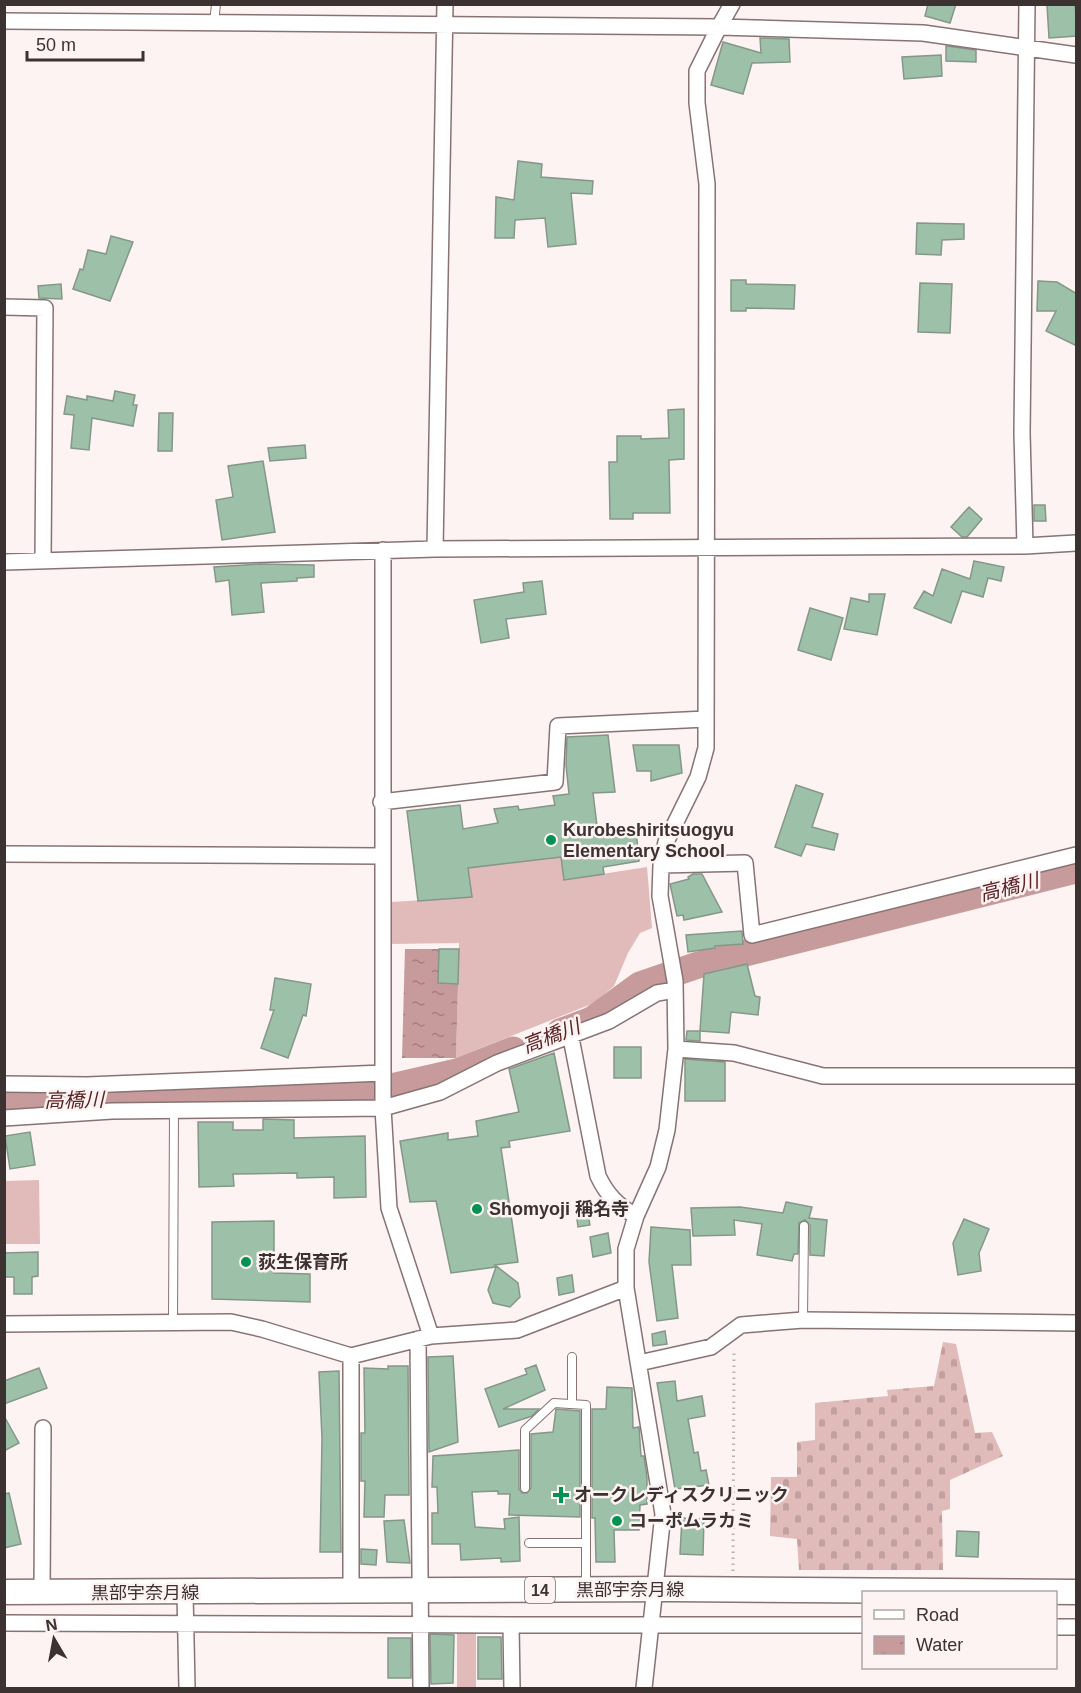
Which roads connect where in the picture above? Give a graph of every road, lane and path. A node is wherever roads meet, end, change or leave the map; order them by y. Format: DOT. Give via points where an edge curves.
graph roads {
  1 [pos="216,4"];
  2 [pos="445,4"];
  3 [pos="732,4"];
  4 [pos="1027,4"];
  5 [pos="4,21"];
  6 [pos="214,23"];
  7 [pos="445,25"];
  8 [pos="719,27"];
  9 [pos="1026,46"];
  10 [pos="1077,55"];
  11 [pos="4,308"];
  12 [pos="1077,543"];
  13 [pos="1025,546"];
  14 [pos="705,548"];
  15 [pos="435,549"];
  16 [pos="383,550"];
  17 [pos="43,561"];
  18 [pos="4,562"];
  19 [pos="706,719"];
  20 [pos="381,802"];
  21 [pos="4,854"];
  22 [pos="1077,855"];
  23 [pos="381,856"];
  24 [pos="661,865"];
  25 [pos="675,990"];
  26 [pos="571,1038"];
  27 [pos="676,1048"];
  28 [pos="383,1073"];
  29 [pos="1077,1076"];
  30 [pos="4,1084"];
  31 [pos="383,1108"];
  32 [pos="174,1111"];
  33 [pos="4,1118"];
  34 [pos="636,1216"];
  35 [pos="804,1226"];
  36 [pos="626,1287"];
  37 [pos="803,1320"];
  38 [pos="173,1323"];
  39 [pos="1077,1323"];
  40 [pos="4,1324"];
  41 [pos="734,1330"];
  42 [pos="425,1337"];
  43 [pos="351,1356"];
  44 [pos="572,1357"];
  45 [pos="639,1363"];
  46 [pos="572,1404"];
  47 [pos="43,1428"];
  48 [pos="525,1488"];
  49 [pos="530,1543"];
  50 [pos="586,1543"];
  51 [pos="5,1589"];
  52 [pos="587,1590"];
  53 [pos="657,1590"];
  54 [pos="732,1590"];
  55 [pos="904,1591"];
  56 [pos="42,1592"];
  57 [pos="351,1592"];
  58 [pos="421,1592"];
  59 [pos="1057,1592"];
  60 [pos="1077,1592"];
  61 [pos="185,1593"];
  62 [pos="4,1623"];
  63 [pos="186,1623"];
  64 [pos="421,1624"];
  65 [pos="511,1624"];
  66 [pos="653,1624"];
  67 [pos="862,1625"];
  68 [pos="1057,1627"];
  69 [pos="1077,1627"];
  70 [pos="187,1689"];
  71 [pos="421,1689"];
  72 [pos="512,1689"];
  73 [pos="644,1689"];
  1 -- 6 [label="lane"];
  2 -- 7 [label="street"];
  3 -- 8 [label="street"];
  4 -- 9 [label="street"];
  5 -- 6 [label="street"];
  6 -- 7 [label="street"];
  7 -- 8 [label="street"];
  7 -- 15 [label="street"];
  8 -- 9 [label="street" via="923,33"];
  8 -- 14 [label="street" via="697,71 707,184"];
  9 -- 10 [label="street"];
  9 -- 13 [label="street" via="1022,410"];
  11 -- 17 [label="street" via="45,308"];
  12 -- 13 [label="street"];
  13 -- 14 [label="street"];
  14 -- 15 [label="street"];
  14 -- 19 [label="street"];
  15 -- 16 [label="street"];
  16 -- 17 [label="street"];
  16 -- 20 [label="street"];
  17 -- 18 [label="street"];
  19 -- 20 [label="street" via="558,726 555,782"];
  19 -- 24 [label="street" via="706,748 698,777 666,842"];
  20 -- 23 [label="street"];
  21 -- 23 [label="street"];
  22 -- 24 [label="street" via="752,935 745,863"];
  23 -- 28 [label="street"];
  24 -- 25 [label="street" via="660,896"];
  25 -- 26 [label="street" via="657,993"];
  25 -- 27 [label="street"];
  26 -- 31 [label="street" via="498,1063 440,1092"];
  26 -- 34 [label="street" via="598,1176 606,1192"];
  27 -- 29 [label="street" via="734,1053 823,1076"];
  27 -- 34 [label="street" via="667,1130 658,1167"];
  28 -- 30 [label="street" via="87,1085"];
  28 -- 31 [label="street"];
  31 -- 32 [label="street"];
  31 -- 42 [label="street" via="389,1208"];
  32 -- 33 [label="street"];
  32 -- 38 [label="lane"];
  34 -- 36 [label="street" via="626,1249"];
  35 -- 37 [label="lane"];
  36 -- 42 [label="street" via="517,1330"];
  36 -- 45 [label="street"];
  37 -- 39 [label="street"];
  37 -- 41 [label="street" via="741,1325"];
  38 -- 40 [label="street"];
  38 -- 43 [label="street" via="231,1322"];
  41 -- 45 [label="street" via="711,1347"];
  41 -- 54 [label="path"];
  42 -- 43 [label="street"];
  42 -- 58 [label="street"];
  43 -- 57 [label="street"];
  44 -- 46 [label="lane"];
  45 -- 53 [label="street" via="663,1514"];
  46 -- 48 [label="lane" via="554,1403 525,1430"];
  46 -- 50 [label="lane" via="586,1405"];
  47 -- 56 [label="street"];
  49 -- 50 [label="lane"];
  50 -- 52 [label="lane"];
  51 -- 56 [label="main road, 黒部宇奈月線 / 14"];
  52 -- 53 [label="main road, 黒部宇奈月線 / 14"];
  52 -- 58 [label="main road, 黒部宇奈月線 / 14"];
  53 -- 54 [label="main road, 黒部宇奈月線 / 14"];
  53 -- 66 [label="street"];
  54 -- 55 [label="main road, 黒部宇奈月線 / 14"];
  56 -- 61 [label="main road, 黒部宇奈月線 / 14"];
  57 -- 58 [label="main road, 黒部宇奈月線 / 14"];
  57 -- 61 [label="main road, 黒部宇奈月線 / 14"];
  58 -- 64 [label="street"];
  59 -- 60 [label="main road, 黒部宇奈月線 / 14"];
  61 -- 63 [label="street"];
  62 -- 63 [label="street"];
  63 -- 64 [label="street"];
  63 -- 70 [label="street"];
  64 -- 65 [label="street"];
  64 -- 71 [label="street"];
  65 -- 66 [label="street"];
  65 -- 72 [label="street"];
  66 -- 67 [label="street"];
  66 -- 73 [label="street"];
  68 -- 69 [label="street"];
}
